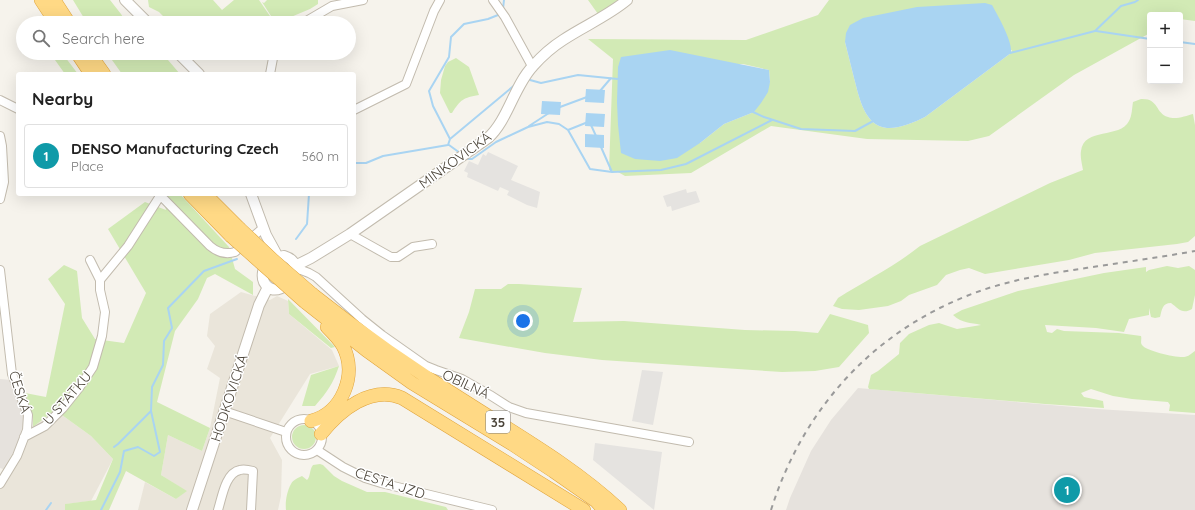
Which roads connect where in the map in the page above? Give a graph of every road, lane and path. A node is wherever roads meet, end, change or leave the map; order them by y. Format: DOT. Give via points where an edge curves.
graph roads {
  1 [pos="41,0"];
  2 [pos="54,0"];
  3 [pos="125,0"];
  4 [pos="363,0"];
  5 [pos="440,0"];
  6 [pos="493,0"];
  7 [pos="627,0"];
  8 [pos="51,16"];
  9 [pos="64,16"];
  10 [pos="141,16"];
  11 [pos="315,16"];
  12 [pos="81,60"];
  13 [pos="94,60"];
  14 [pos="185,60"];
  15 [pos="273,60"];
  16 [pos="532,66"];
  17 [pos="90,72"];
  18 [pos="103,72"];
  19 [pos="197,72"];
  20 [pos="270,72"];
  21 [pos="0,100"];
  22 [pos="16,108"];
  23 [pos="356,109"];
  24 [pos="0,136"];
  25 [pos="158,196"];
  26 [pos="160,196"];
  27 [pos="192,196"];
  28 [pos="253,196"];
  29 [pos="0,197"];
  30 [pos="208,197"];
  31 [pos="263,228"];
  32 [pos="235,232"];
  33 [pos="350,234"];
  34 [pos="432,244"];
  35 [pos="278,257"];
  36 [pos="90,260"];
  37 [pos="295,267"];
  38 [pos="0,270"];
  39 [pos="100,280"];
  40 [pos="268,287"];
  41 [pos="308,298"];
  42 [pos="224,411"];
  43 [pos="312,421"];
  44 [pos="286,432"];
  45 [pos="321,434"];
  46 [pos="24,437"];
  47 [pos="689,442"];
  48 [pos="316,450"];
  49 [pos="0,484"];
  50 [pos="192,510"];
  51 [pos="218,510"];
  52 [pos="251,510"];
  53 [pos="492,510"];
  54 [pos="584,510"];
  55 [pos="604,510"];
  56 [pos="620,510"];
  1 -- 8 [label="highway"];
  2 -- 9 [label="highway"];
  3 -- 10 [label="street"];
  4 -- 11 [label="street" via="332,6"];
  5 -- 23 [label="street" via="406,84"];
  6 -- 16 [label="street"];
  7 -- 16 [label="street, MINKOVICKÁ" via="618,8 561,41"];
  12 -- 17 [label="highway"];
  13 -- 18 [label="highway"];
  14 -- 19 [label="street"];
  15 -- 20 [label="street"];
  16 -- 33 [label="street, MINKOVICKÁ" via="492,134"];
  21 -- 22 [label="street"];
  24 -- 29 [label="street" via="4,182"];
  25 -- 39 [label="street" via="128,246"];
  26 -- 31 [label="street" via="220,253 235,252"];
  27 -- 32 [label="highway, 35"];
  28 -- 31 [label="street"];
  30 -- 32 [label="highway, 35"];
  31 -- 35 [label="street"];
  32 -- 41 [label="highway, 35, bridge"];
  33 -- 34 [label="street" via="391,257 398,257 412,247"];
  33 -- 37 [label="street, MINKOVICKÁ"];
  35 -- 37 [label="street" via="288,258"];
  35 -- 40 [label="street" via="264,272 264,282"];
  36 -- 39 [label="street, U STATKU"];
  37 -- 40 [label="street" via="293,277 282,288 276,290"];
  37 -- 47 [label="street, OBILNÁ" via="316,277 362,319 426,366 468,382 509,407 526,413"];
  38 -- 46 [label="street, ČESKÁ" via="12,374 28,415"];
  39 -- 46 [label="street, U STATKU" via="105,312 102,336 93,367 71,398 44,426"];
  40 -- 42 [label="street, HODKOVICKÁ"];
  41 -- 43 [label="highway" via="343,346 348,367 348,379 342,398 324,416"];
  41 -- 55 [label="highway, 35" via="366,350 412,383 553,470"];
  41 -- 56 [label="highway, 35" via="559,461"];
  42 -- 44 [label="street"];
  42 -- 50 [label="street, HODKOVICKÁ"];
  43 -- 44 [label="street" via="298,420 291,424"];
  43 -- 45 [label="street" via="318,426"];
  44 -- 48 [label="street" via="286,441 293,451 305,455"];
  45 -- 48 [label="street" via="321,442"];
  45 -- 54 [label="highway" via="334,420 367,397 394,394"];
  46 -- 49 [label="street, ČESKÁ" via="17,456"];
  48 -- 53 [label="street, CESTA JZD" via="370,480"];
  51 -- 52 [label="street" via="232,473 253,470"];
}
